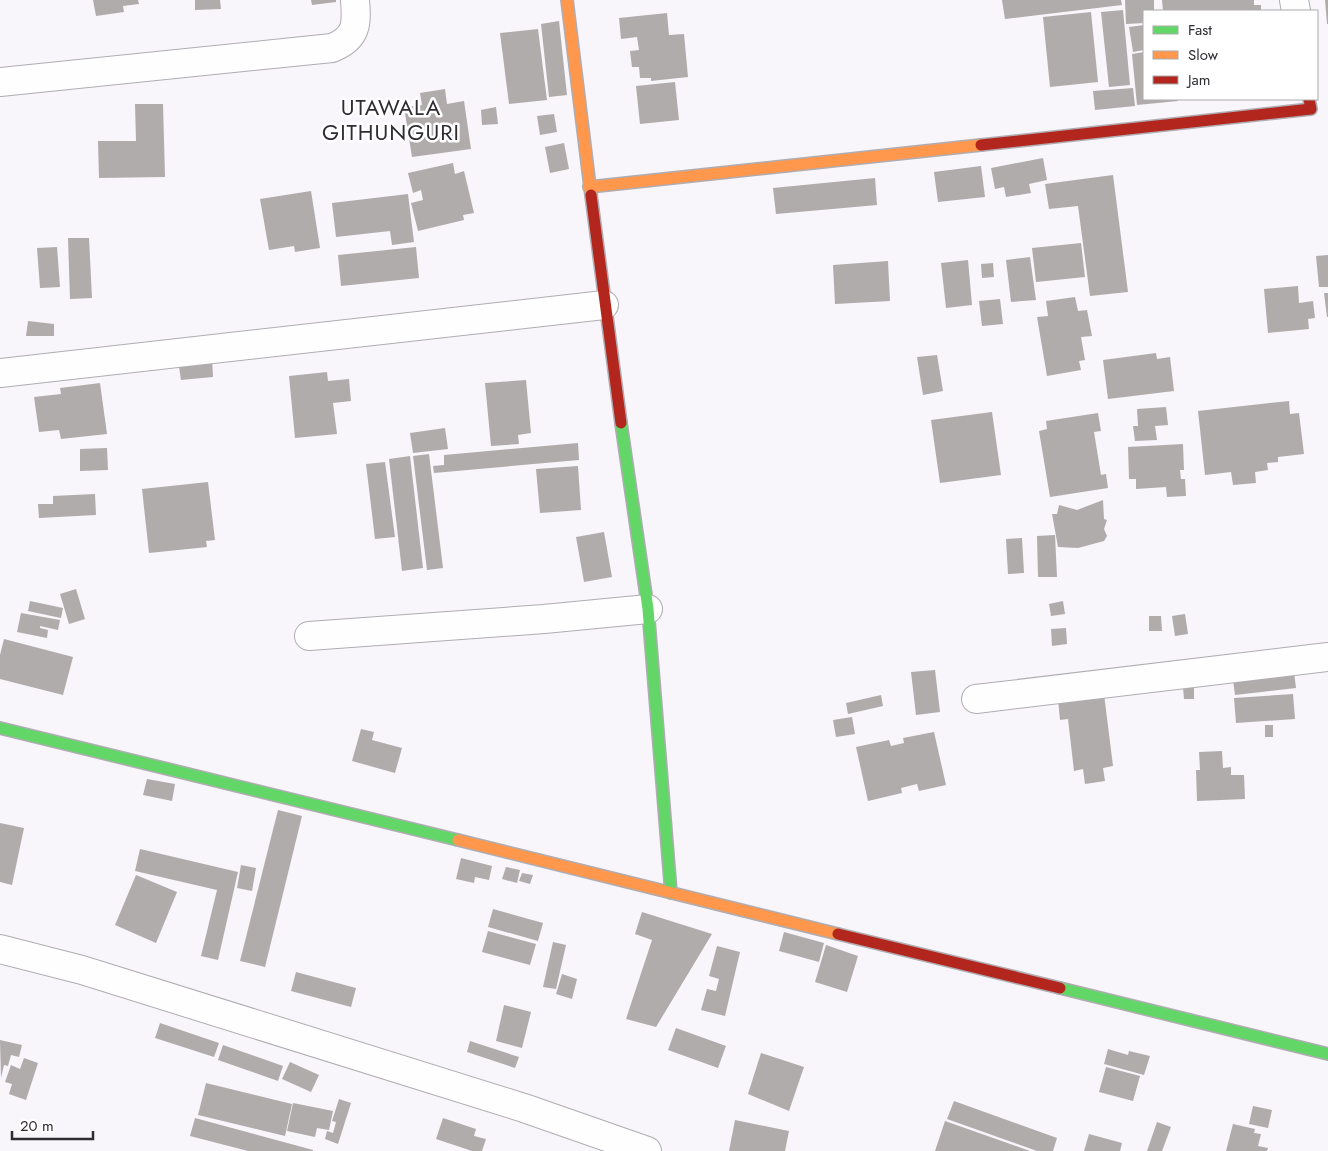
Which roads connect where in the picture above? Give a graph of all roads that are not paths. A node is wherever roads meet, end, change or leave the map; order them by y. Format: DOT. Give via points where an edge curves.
graph roads {
  1 [pos="355,0"];
  2 [pos="567,0"];
  3 [pos="0,82"];
  4 [pos="1316,106"];
  5 [pos="589,187"];
  6 [pos="604,305"];
  7 [pos="0,373"];
  8 [pos="648,609"];
  9 [pos="309,636"];
  10 [pos="1328,657"];
  11 [pos="976,699"];
  12 [pos="0,728"];
  13 [pos="671,893"];
  14 [pos="0,949"];
  15 [pos="1328,1054"];
  16 [pos="647,1151"];
  1 -- 3 [label="street" via="355,27 343,43 332,48"];
  2 -- 5 [label="street"];
  4 -- 5 [label="street"];
  5 -- 6 [label="street"];
  6 -- 7 [label="street"];
  6 -- 8 [label="street"];
  8 -- 9 [label="street"];
  8 -- 13 [label="street"];
  10 -- 11 [label="street"];
  12 -- 13 [label="street"];
  13 -- 15 [label="street"];
  14 -- 16 [label="street" via="82,970 524,1108"];
}
